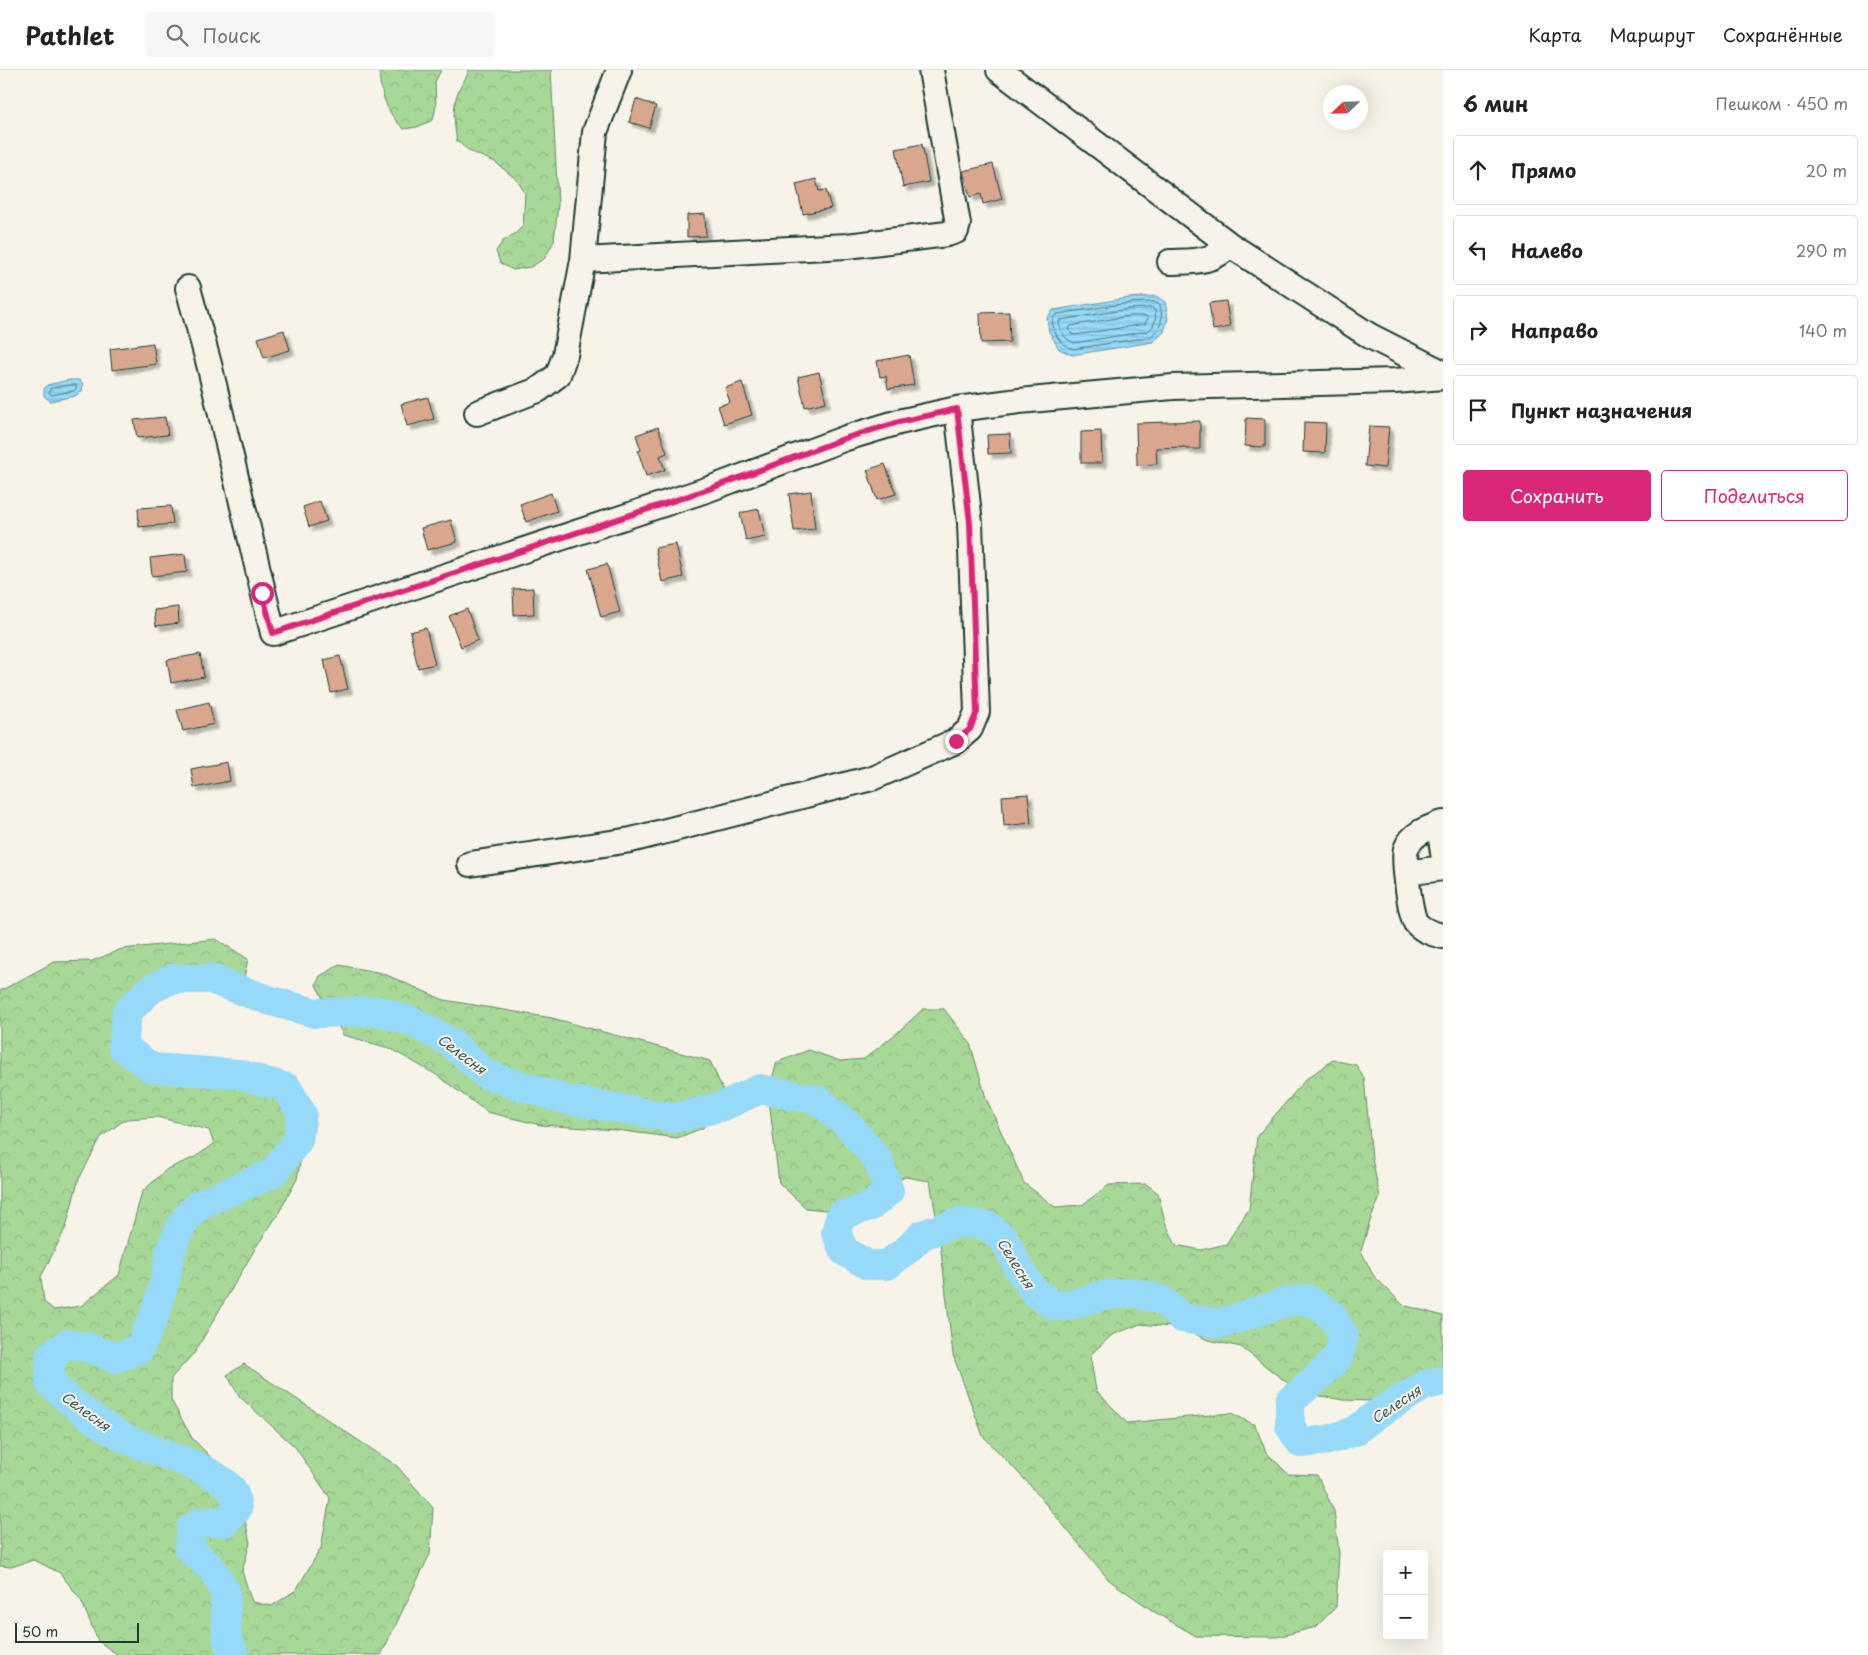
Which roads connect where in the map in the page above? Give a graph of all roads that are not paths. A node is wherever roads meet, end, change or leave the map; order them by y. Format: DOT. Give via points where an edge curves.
graph roads {
  1 [pos="619,70"];
  2 [pos="932,70"];
  3 [pos="999,70"];
  4 [pos="1230,245"];
  5 [pos="583,260"];
  6 [pos="1170,262"];
  7 [pos="188,288"];
  8 [pos="1443,375"];
  9 [pos="957,409"];
  10 [pos="478,413"];
  11 [pos="1441,824"];
  12 [pos="1443,853"];
  13 [pos="470,864"];
  14 [pos="1443,868"];
  15 [pos="1406,873"];
  16 [pos="1443,936"];
  1 -- 5 [label="street" via="595,132"];
  2 -- 5 [label="street" via="958,224 956,231 848,246"];
  3 -- 4 [label="street"];
  4 -- 6 [label="street" via="1221,254 1206,259"];
  4 -- 8 [label="street" via="1370,336"];
  5 -- 10 [label="street" via="565,355 558,375 538,390"];
  7 -- 9 [label="street" via="273,633 709,489 846,438"];
  8 -- 9 [label="street" via="1395,381 1173,387"];
  9 -- 13 [label="street" via="970,543 977,712 970,729 956,741 872,778 631,840"];
  11 -- 12 [label="street"];
  11 -- 15 [label="street" via="1421,831 1406,848"];
  14 -- 15 [label="street"];
  15 -- 16 [label="street" via="1414,921 1423,930"];
}
